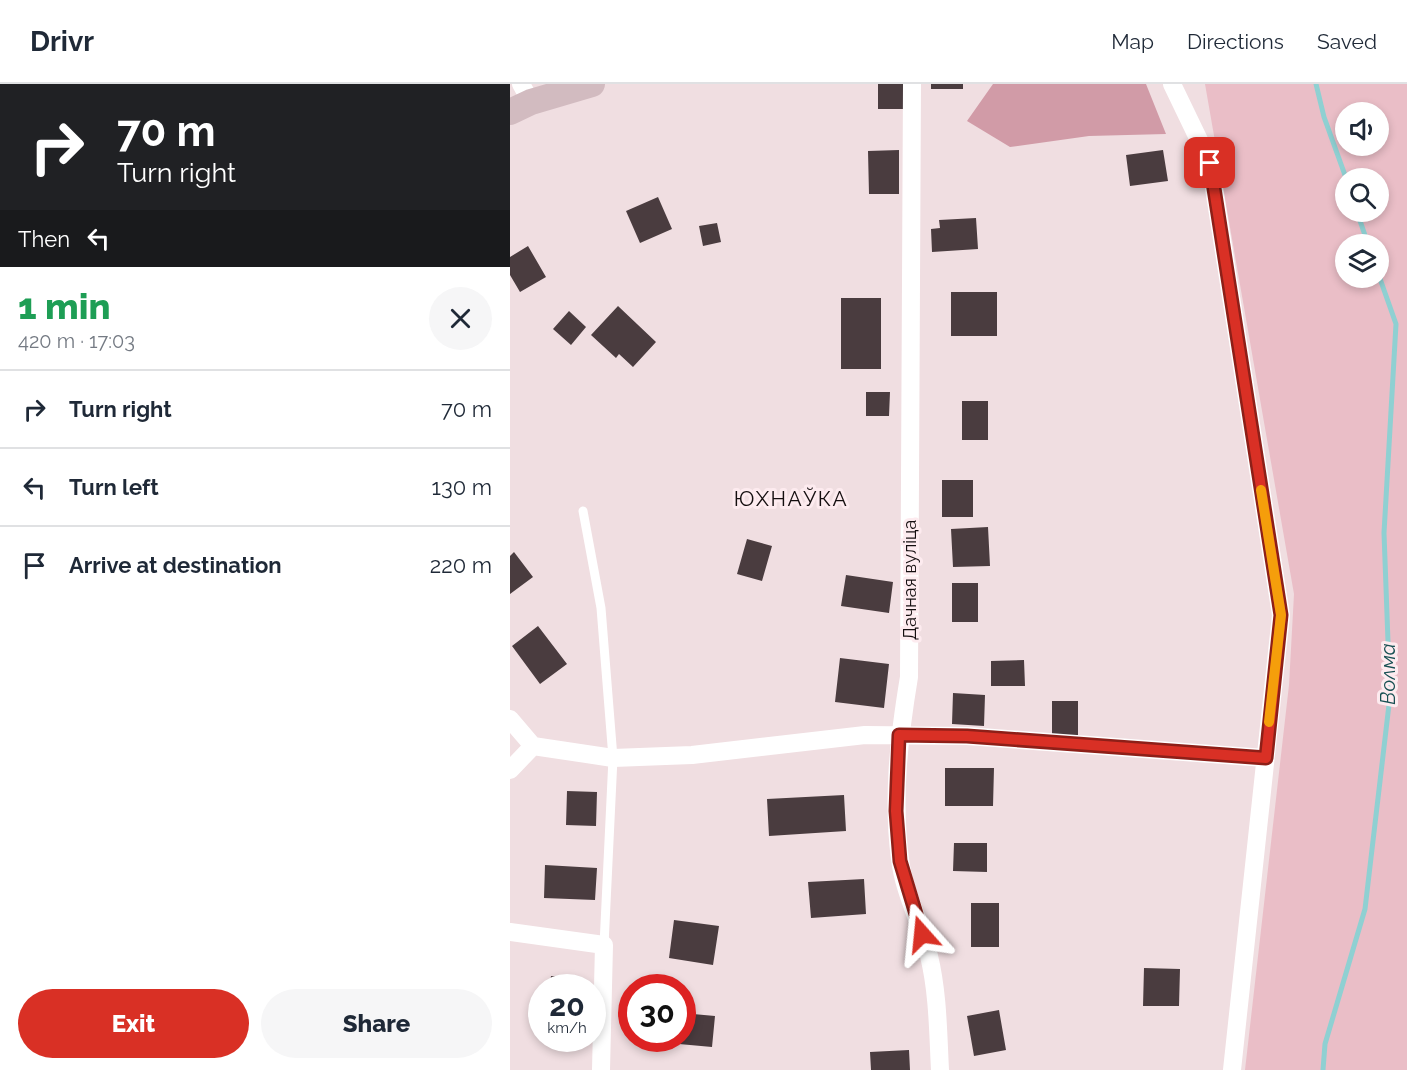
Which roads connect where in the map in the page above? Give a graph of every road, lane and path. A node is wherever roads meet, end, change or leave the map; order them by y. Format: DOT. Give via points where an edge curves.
graph roads {
  1 [pos="592,84"];
  2 [pos="912,84"];
  3 [pos="1172,84"];
  4 [pos="521,99"];
  5 [pos="583,511"];
  6 [pos="510,719"];
  7 [pos="899,735"];
  8 [pos="533,746"];
  9 [pos="613,758"];
  10 [pos="1266,758"];
  11 [pos="510,770"];
  12 [pos="510,932"];
  13 [pos="604,945"];
  14 [pos="601,1070"];
  15 [pos="940,1070"];
  16 [pos="1232,1070"];
  1 -- 4 [label="main road"];
  2 -- 7 [label="street, Дачная вуліца" via="909,676"];
  3 -- 10 [label="street" via="1210,163 1281,615"];
  5 -- 9 [label="lane" via="602,608"];
  6 -- 8 [label="street"];
  7 -- 9 [label="street" via="866,735 692,755"];
  7 -- 10 [label="street" via="967,736"];
  7 -- 15 [label="street, Дачная вуліца" via="896,811 900,861 929,956"];
  8 -- 9 [label="street"];
  8 -- 11 [label="street"];
  9 -- 13 [label="lane"];
  10 -- 16 [label="street"];
  12 -- 13 [label="street"];
  13 -- 14 [label="street"];
}
